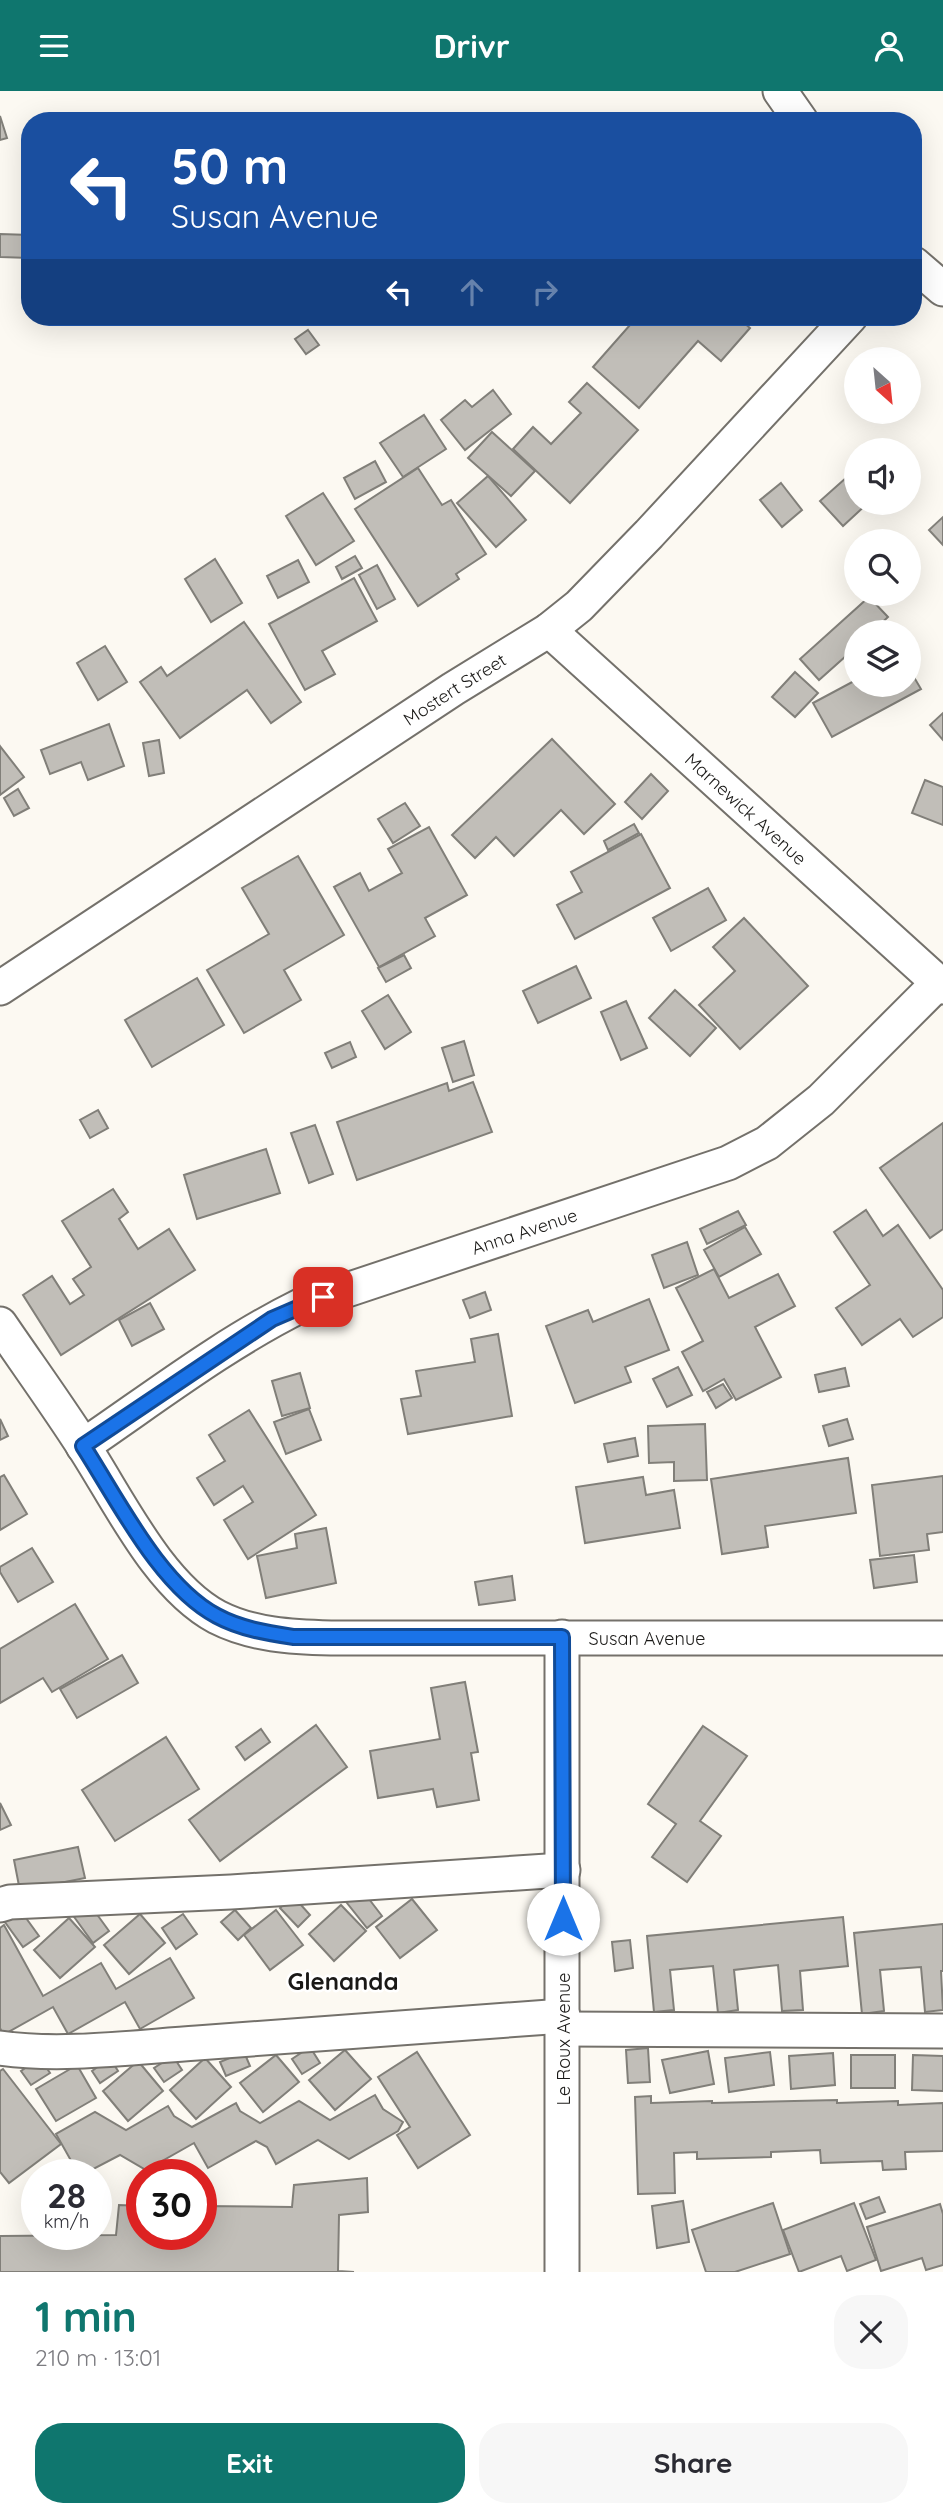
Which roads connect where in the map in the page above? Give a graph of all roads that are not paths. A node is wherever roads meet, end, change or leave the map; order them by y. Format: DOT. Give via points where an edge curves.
graph roads {
  1 [pos="780,91"];
  2 [pos="795,112"];
  3 [pos="922,271"];
  4 [pos="943,289"];
  5 [pos="842,326"];
  6 [pos="549,629"];
  7 [pos="941,985"];
  8 [pos="0,988"];
  9 [pos="0,1324"];
  10 [pos="83,1446"];
  11 [pos="562,1637"];
  12 [pos="943,1638"];
  13 [pos="562,1870"];
  14 [pos="0,1905"];
  15 [pos="563,2022"];
  16 [pos="943,2031"];
  17 [pos="0,2048"];
  18 [pos="562,2272"];
  1 -- 2 [label="street"];
  3 -- 4 [label="street"];
  5 -- 6 [label="street, Mostert Street" via="606,580"];
  6 -- 7 [label="street, Marnewick Avenue"];
  6 -- 8 [label="street, Mostert Street"];
  7 -- 10 [label="street, Anna Avenue" via="830,1091 767,1143 729,1163 302,1305 239,1340"];
  9 -- 10 [label="street, Susan Avenue"];
  10 -- 11 [label="street, Susan Avenue" via="174,1583 194,1602 230,1622 294,1637"];
  11 -- 12 [label="street, Susan Avenue"];
  11 -- 13 [label="street, Le Roux Avenue"];
  13 -- 14 [label="street"];
  13 -- 15 [label="street, Le Roux Avenue"];
  15 -- 16 [label="street"];
  15 -- 17 [label="street" via="95,2049"];
  15 -- 18 [label="street, Le Roux Avenue"];
}
